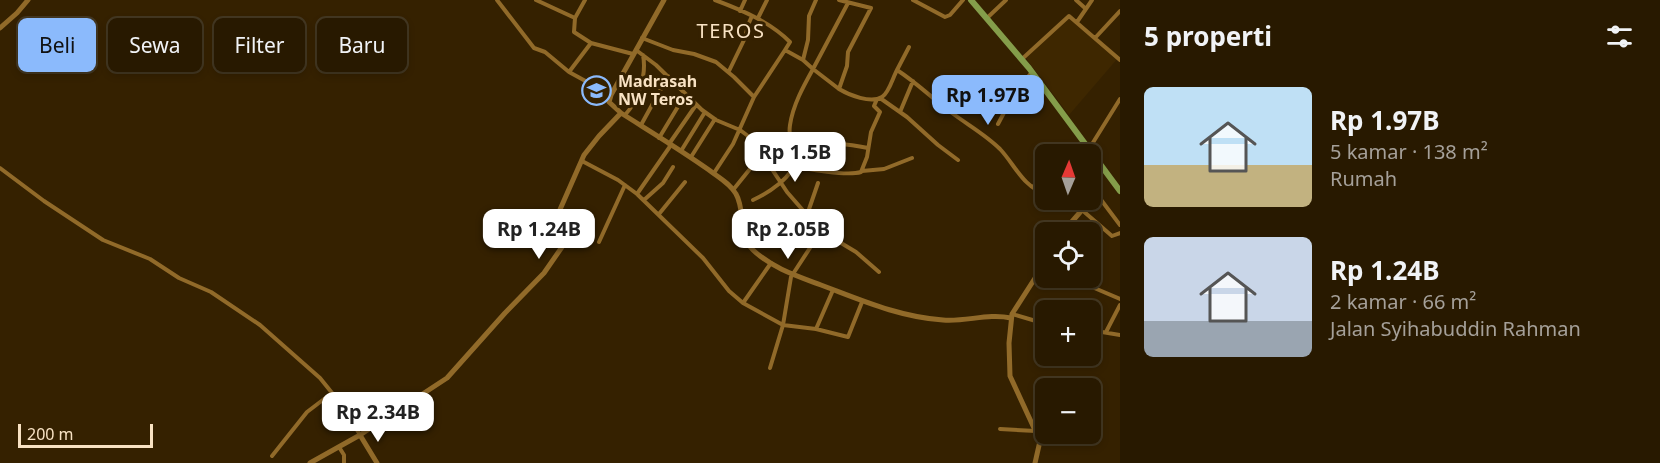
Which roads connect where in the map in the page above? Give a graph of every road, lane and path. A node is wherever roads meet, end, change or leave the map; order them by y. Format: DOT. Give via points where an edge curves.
graph roads {
  1 [pos="28,0"];
  2 [pos="497,0"];
  3 [pos="536,0"];
  4 [pos="585,0"];
  5 [pos="664,0"];
  6 [pos="716,0"];
  7 [pos="744,0"];
  8 [pos="767,0"];
  9 [pos="816,0"];
  10 [pos="839,0"];
  11 [pos="913,0"];
  12 [pos="963,0"];
  13 [pos="971,0"];
  14 [pos="1006,0"];
  15 [pos="1076,0"];
  16 [pos="1092,0"];
  17 [pos="848,3"];
  18 [pos="1086,9"];
  19 [pos="740,11"];
  20 [pos="1120,11"];
  21 [pos="752,16"];
  22 [pos="575,18"];
  23 [pos="758,18"];
  24 [pos="987,18"];
  25 [pos="1077,22"];
  26 [pos="0,28"];
  27 [pos="642,38"];
  28 [pos="1095,38"];
  29 [pos="591,43"];
  30 [pos="909,47"];
  31 [pos="785,50"];
  32 [pos="635,52"];
  33 [pos="643,54"];
  34 [pos="803,60"];
  35 [pos="1022,60"];
  36 [pos="1120,60"];
  37 [pos="813,69"];
  38 [pos="897,70"];
  39 [pos="729,71"];
  40 [pos="569,72"];
  41 [pos="1032,72"];
  42 [pos="668,76"];
  43 [pos="913,81"];
  44 [pos="839,89"];
  45 [pos="686,94"];
  46 [pos="611,95"];
  47 [pos="754,97"];
  48 [pos="878,98"];
  49 [pos="1120,99"];
  50 [pos="696,105"];
  51 [pos="705,112"];
  52 [pos="900,112"];
  53 [pos="623,114"];
  54 [pos="715,119"];
  55 [pos="998,124"];
  56 [pos="641,126"];
  57 [pos="740,130"];
  58 [pos="659,138"];
  59 [pos="670,144"];
  60 [pos="1083,144"];
  61 [pos="1094,144"];
  62 [pos="811,147"];
  63 [pos="868,148"];
  64 [pos="681,151"];
  65 [pos="762,154"];
  66 [pos="691,157"];
  67 [pos="912,158"];
  68 [pos="958,160"];
  69 [pos="582,161"];
  70 [pos="793,165"];
  71 [pos="672,167"];
  72 [pos="1101,167"];
  73 [pos="1,171"];
  74 [pos="862,171"];
  75 [pos="714,173"];
  76 [pos="685,182"];
  77 [pos="781,183"];
  78 [pos="818,183"];
  79 [pos="625,185"];
  80 [pos="1033,187"];
  81 [pos="733,189"];
  82 [pos="1120,191"];
  83 [pos="637,194"];
  84 [pos="644,200"];
  85 [pos="753,200"];
  86 [pos="1101,200"];
  87 [pos="1080,210"];
  88 [pos="1089,210"];
  89 [pos="659,214"];
  90 [pos="806,215"];
  91 [pos="1071,222"];
  92 [pos="1120,225"];
  93 [pos="821,231"];
  94 [pos="1120,233"];
  95 [pos="599,242"];
  96 [pos="771,263"];
  97 [pos="879,272"];
  98 [pos="792,274"];
  99 [pos="1035,279"];
  100 [pos="1094,288"];
  101 [pos="833,290"];
  102 [pos="1120,299"];
  103 [pos="862,302"];
  104 [pos="743,303"];
  105 [pos="1120,305"];
  106 [pos="1012,316"];
  107 [pos="1035,321"];
  108 [pos="783,326"];
  109 [pos="816,329"];
  110 [pos="1101,331"];
  111 [pos="1106,332"];
  112 [pos="1120,335"];
  113 [pos="770,368"];
  114 [pos="333,393"];
  115 [pos="1035,427"];
  116 [pos="1000,429"];
  117 [pos="1035,431"];
  118 [pos="360,435"];
  119 [pos="1041,444"];
  120 [pos="339,447"];
  121 [pos="272,456"];
  122 [pos="310,463"];
  123 [pos="344,463"];
  124 [pos="377,463"];
  125 [pos="1035,463"];
  1 -- 26 [label="street"];
  2 -- 40 [label="street" via="534,48"];
  3 -- 22 [label="street"];
  4 -- 22 [label="street"];
  5 -- 27 [label="street"];
  6 -- 19 [label="street"];
  7 -- 19 [label="street"];
  8 -- 23 [label="street"];
  9 -- 34 [label="street" via="808,20"];
  10 -- 17 [label="street"];
  11 -- 12 [label="street" via="945,16"];
  13 -- 24 [label="main road"];
  14 -- 24 [label="street"];
  15 -- 18 [label="street"];
  16 -- 18 [label="street"];
  17 -- 37 [label="street"];
  17 -- 44 [label="street" via="871,8 848,52"];
  18 -- 25 [label="street"];
  19 -- 21 [label="street"];
  20 -- 28 [label="street"];
  21 -- 23 [label="street"];
  21 -- 39 [label="street"];
  22 -- 29 [label="street" via="575,34"];
  23 -- 31 [label="street" via="790,41"];
  24 -- 35 [label="main road"];
  25 -- 28 [label="street"];
  25 -- 35 [label="street" via="1067,17"];
  27 -- 32 [label="street"];
  27 -- 39 [label="street" via="676,52 700,55"];
  28 -- 36 [label="street"];
  29 -- 32 [label="street"];
  29 -- 40 [label="street"];
  30 -- 38 [label="street"];
  31 -- 34 [label="street"];
  31 -- 47 [label="street"];
  32 -- 33 [label="street"];
  32 -- 46 [label="street"];
  33 -- 42 [label="street"];
  33 -- 53 [label="street" via="639,90 633,106"];
  34 -- 37 [label="street"];
  35 -- 41 [label="main road"];
  37 -- 44 [label="street"];
  37 -- 70 [label="street" via="790,123"];
  38 -- 43 [label="street"];
  38 -- 48 [label="street" via="885,95"];
  39 -- 47 [label="street"];
  40 -- 46 [label="street"];
  41 -- 55 [label="street" via="1014,94"];
  41 -- 60 [label="main road"];
  42 -- 45 [label="street"];
  42 -- 56 [label="street"];
  43 -- 52 [label="street"];
  43 -- 80 [label="street" via="1000,149 1015,171"];
  44 -- 48 [label="street" via="858,98"];
  45 -- 50 [label="street"];
  45 -- 58 [label="street"];
  46 -- 53 [label="street" via="609,102"];
  47 -- 57 [label="street"];
  48 -- 52 [label="street"];
  48 -- 63 [label="street" via="874,106 880,112"];
  49 -- 61 [label="street"];
  50 -- 51 [label="street"];
  50 -- 59 [label="street"];
  51 -- 54 [label="street"];
  51 -- 64 [label="street"];
  52 -- 68 [label="street"];
  53 -- 56 [label="street"];
  53 -- 69 [label="street" via="599,136"];
  54 -- 57 [label="street"];
  54 -- 66 [label="street"];
  56 -- 58 [label="street"];
  57 -- 65 [label="street"];
  57 -- 75 [label="street"];
  58 -- 59 [label="street"];
  59 -- 64 [label="street"];
  59 -- 83 [label="street"];
  62 -- 63 [label="street" via="830,143"];
  63 -- 74 [label="street"];
  64 -- 66 [label="street"];
  65 -- 77 [label="street"];
  65 -- 81 [label="street"];
  66 -- 75 [label="street"];
  67 -- 74 [label="street" via="884,169"];
  69 -- 79 [label="street"];
  69 -- 118 [label="street" via="550,233 562,247 544,273 447,378"];
  70 -- 74 [label="street" via="808,170"];
  70 -- 77 [label="street"];
  71 -- 84 [label="street" via="663,183"];
  72 -- 82 [label="main road"];
  73 -- 114 [label="street" via="103,240 150,259 243,312 309,366"];
  75 -- 81 [label="street"];
  76 -- 89 [label="street"];
  77 -- 85 [label="street"];
  77 -- 90 [label="street"];
  78 -- 90 [label="street"];
  79 -- 83 [label="street"];
  79 -- 95 [label="street"];
  81 -- 96 [label="street" via="739,199 748,244"];
  83 -- 84 [label="street"];
  84 -- 89 [label="street"];
  86 -- 92 [label="street"];
  87 -- 91 [label="street"];
  88 -- 94 [label="street" via="1112,236"];
  89 -- 104 [label="street"];
  90 -- 93 [label="street"];
  93 -- 97 [label="street"];
  93 -- 98 [label="street"];
  96 -- 98 [label="street"];
  96 -- 104 [label="street"];
  98 -- 101 [label="street"];
  98 -- 108 [label="street"];
  99 -- 106 [label="street"];
  100 -- 102 [label="street"];
  101 -- 103 [label="street"];
  101 -- 109 [label="street"];
  103 -- 106 [label="street" via="933,319"];
  103 -- 109 [label="street" via="848,337"];
  104 -- 108 [label="street"];
  105 -- 111 [label="street"];
  106 -- 107 [label="street"];
  106 -- 115 [label="street" via="1008,353 1011,376"];
  108 -- 109 [label="street"];
  108 -- 113 [label="street"];
  110 -- 111 [label="street"];
  111 -- 112 [label="street"];
  114 -- 118 [label="street"];
  114 -- 121 [label="street" via="308,412"];
  116 -- 117 [label="street"];
  118 -- 120 [label="street"];
  118 -- 124 [label="street"];
  119 -- 125 [label="street"];
  120 -- 122 [label="street"];
  120 -- 123 [label="street"];
}
